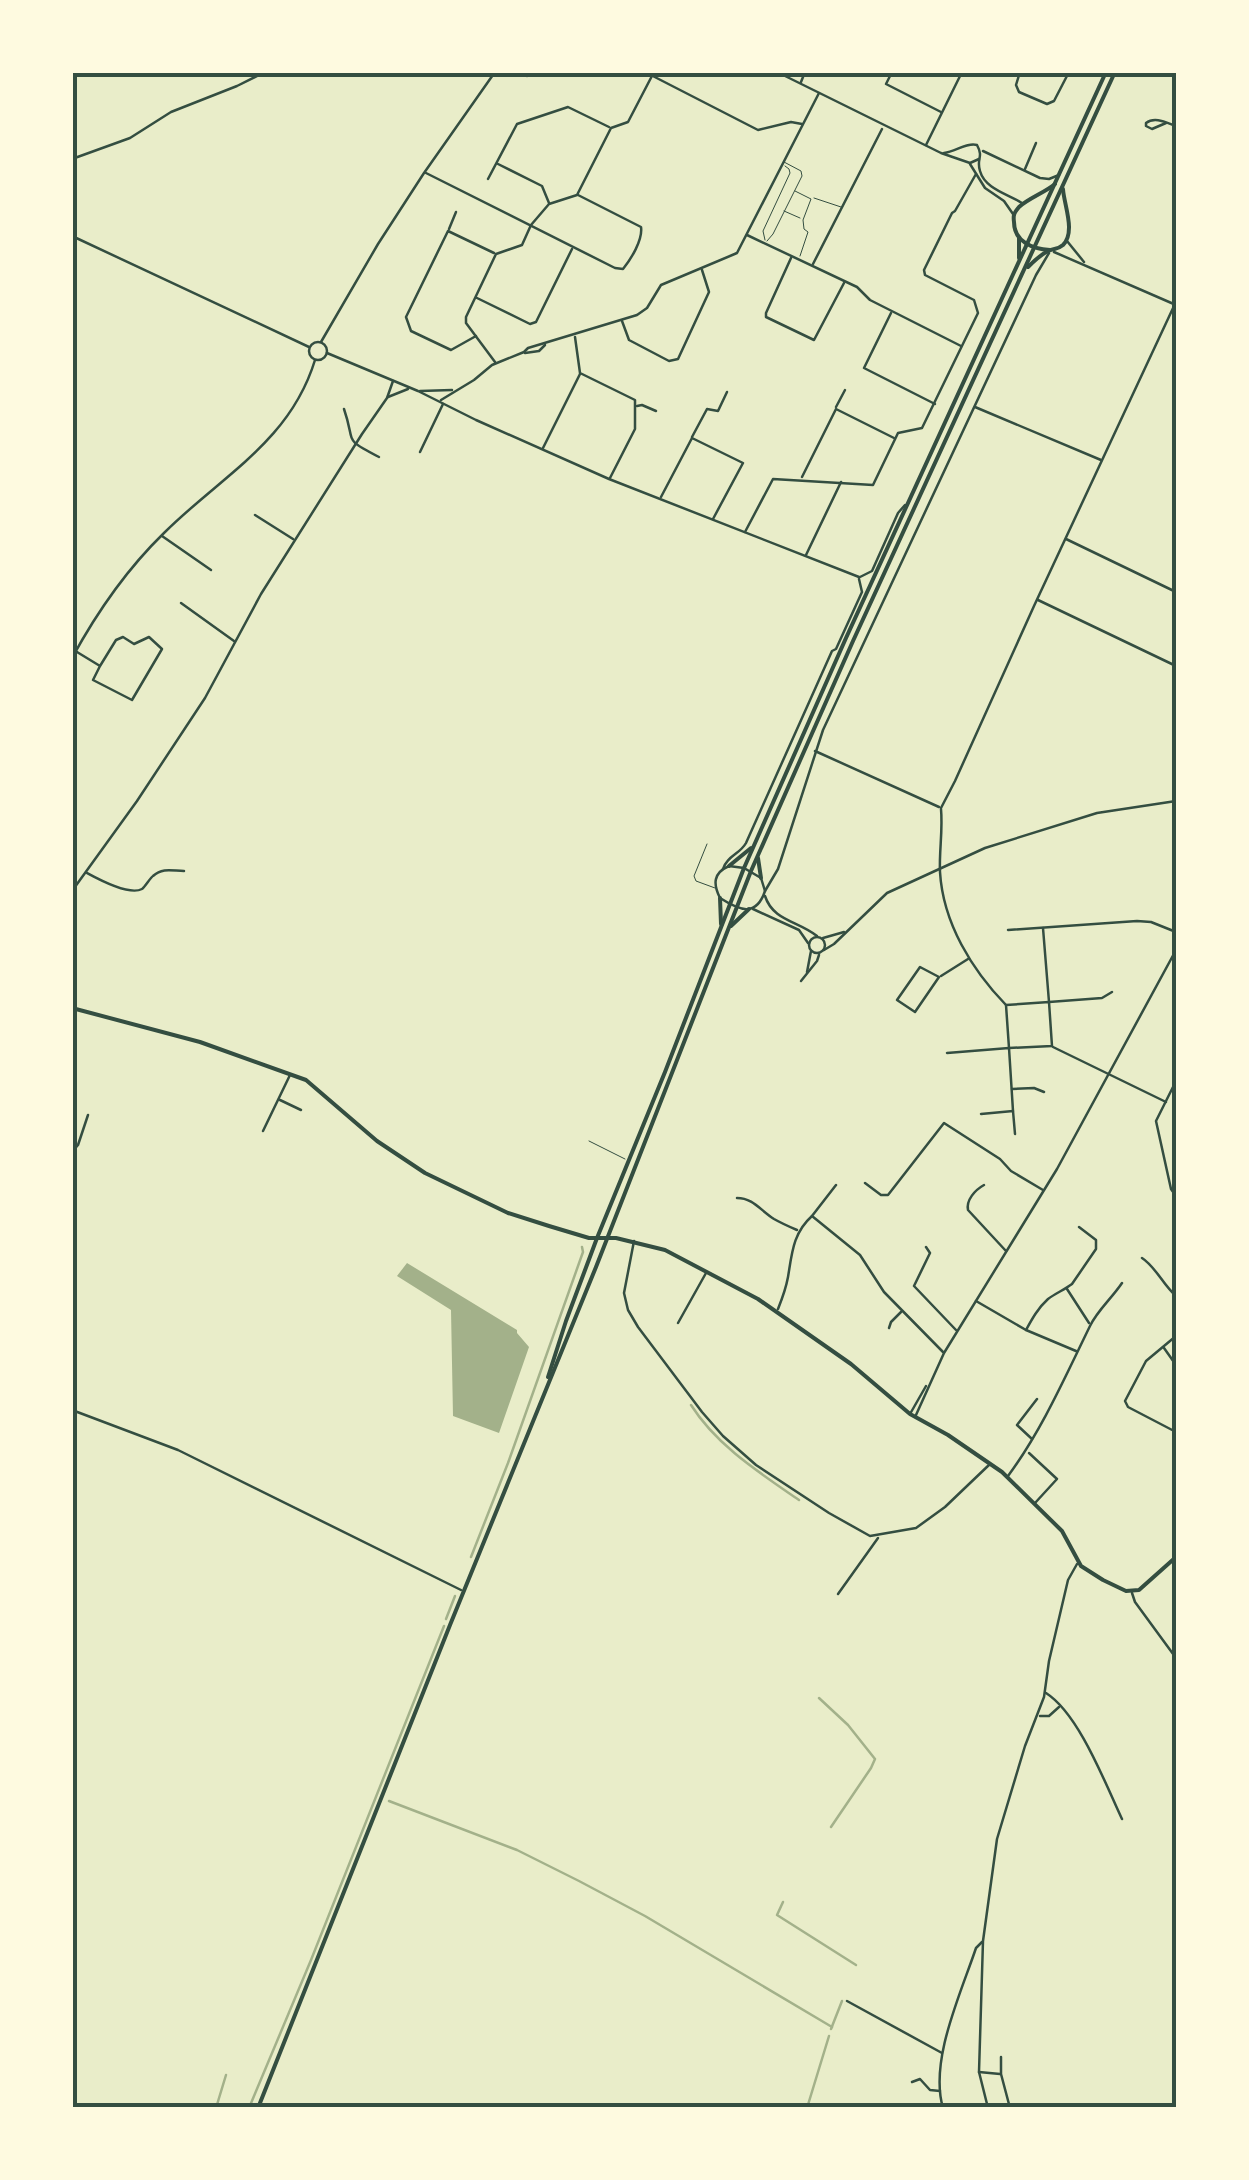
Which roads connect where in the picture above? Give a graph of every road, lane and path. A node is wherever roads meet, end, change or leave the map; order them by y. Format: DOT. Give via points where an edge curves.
graph roads {
  1 [pos="265,72"];
  2 [pos="495,72"];
  3 [pos="645,72"];
  4 [pos="777,72"];
  5 [pos="806,72"];
  6 [pos="892,72"];
  7 [pos="962,72"];
  8 [pos="1020,72"];
  9 [pos="1069,72"];
  10 [pos="1106,72"];
  11 [pos="1115,72"];
  12 [pos="654,74"];
  13 [pos="800,83"];
  14 [pos="819,93"];
  15 [pos="942,113"];
  16 [pos="1166,123"];
  17 [pos="802,124"];
  18 [pos="884,126"];
  19 [pos="1176,126"];
  20 [pos="610,128"];
  21 [pos="1036,143"];
  22 [pos="926,146"];
  23 [pos="964,148"];
  24 [pos="980,150"];
  25 [pos="941,153"];
  26 [pos="72,159"];
  27 [pos="979,159"];
  28 [pos="968,162"];
  29 [pos="783,163"];
  30 [pos="497,164"];
  31 [pos="1024,171"];
  32 [pos="424,172"];
  33 [pos="976,174"];
  34 [pos="1060,174"];
  35 [pos="488,179"];
  36 [pos="1056,183"];
  37 [pos="1063,188"];
  38 [pos="795,191"];
  39 [pos="577,195"];
  40 [pos="811,199"];
  41 [pos="1030,202"];
  42 [pos="549,204"];
  43 [pos="1023,204"];
  44 [pos="1047,204"];
  45 [pos="1054,207"];
  46 [pos="842,208"];
  47 [pos="456,212"];
  48 [pos="784,212"];
  49 [pos="1014,215"];
  50 [pos="803,220"];
  51 [pos="1068,220"];
  52 [pos="532,225"];
  53 [pos="448,230"];
  54 [pos="747,235"];
  55 [pos="72,236"];
  56 [pos="1019,238"];
  57 [pos="1067,241"];
  58 [pos="765,243"];
  59 [pos="1028,244"];
  60 [pos="574,246"];
  61 [pos="1035,248"];
  62 [pos="1050,250"];
  63 [pos="496,254"];
  64 [pos="792,256"];
  65 [pos="799,259"];
  66 [pos="1019,263"];
  67 [pos="1084,264"];
  68 [pos="812,265"];
  69 [pos="701,268"];
  70 [pos="1025,270"];
  71 [pos="844,282"];
  72 [pos="476,297"];
  73 [pos="1176,305"];
  74 [pos="892,311"];
  75 [pos="621,320"];
  76 [pos="574,334"];
  77 [pos="476,336"];
  78 [pos="321,342"];
  79 [pos="962,346"];
  80 [pos="309,347"];
  81 [pos="327,353"];
  82 [pos="315,360"];
  83 [pos="496,363"];
  84 [pos="580,373"];
  85 [pos="396,382"];
  86 [pos="411,389"];
  87 [pos="456,390"];
  88 [pos="846,390"];
  89 [pos="434,391"];
  90 [pos="397,392"];
  91 [pos="418,392"];
  92 [pos="727,392"];
  93 [pos="387,398"];
  94 [pos="434,399"];
  95 [pos="442,403"];
  96 [pos="934,404"];
  97 [pos="636,406"];
  98 [pos="974,407"];
  99 [pos="344,409"];
  100 [pos="836,409"];
  101 [pos="656,411"];
  102 [pos="692,438"];
  103 [pos="896,439"];
  104 [pos="354,445"];
  105 [pos="542,450"];
  106 [pos="420,452"];
  107 [pos="379,457"];
  108 [pos="1102,461"];
  109 [pos="609,479"];
  110 [pos="800,480"];
  111 [pos="841,482"];
  112 [pos="912,496"];
  113 [pos="660,500"];
  114 [pos="255,515"];
  115 [pos="713,520"];
  116 [pos="745,533"];
  117 [pos="161,535"];
  118 [pos="1066,539"];
  119 [pos="294,540"];
  120 [pos="806,556"];
  121 [pos="211,570"];
  122 [pos="859,578"];
  123 [pos="1176,592"];
  124 [pos="1037,600"];
  125 [pos="181,603"];
  126 [pos="235,642"];
  127 [pos="76,651"];
  128 [pos="72,658"];
  129 [pos="100,666"];
  130 [pos="1176,666"];
  131 [pos="815,751"];
  132 [pos="1176,801"];
  133 [pos="941,808"];
  134 [pos="707,844"];
  135 [pos="754,845"];
  136 [pos="758,855"];
  137 [pos="726,868"];
  138 [pos="744,868"];
  139 [pos="940,868"];
  140 [pos="184,871"];
  141 [pos="751,871"];
  142 [pos="85,873"];
  143 [pos="776,874"];
  144 [pos="762,879"];
  145 [pos="715,888"];
  146 [pos="72,891"];
  147 [pos="765,893"];
  148 [pos="720,898"];
  149 [pos="729,904"];
  150 [pos="736,907"];
  151 [pos="750,909"];
  152 [pos="721,926"];
  153 [pos="1043,928"];
  154 [pos="728,929"];
  155 [pos="1008,930"];
  156 [pos="845,931"];
  157 [pos="1176,932"];
  158 [pos="819,937"];
  159 [pos="808,944"];
  160 [pos="1176,950"];
  161 [pos="811,952"];
  162 [pos="822,952"];
  163 [pos="968,958"];
  164 [pos="806,974"];
  165 [pos="940,977"];
  166 [pos="802,980"];
  167 [pos="1112,992"];
  168 [pos="1049,1002"];
  169 [pos="1006,1004"];
  170 [pos="72,1008"];
  171 [pos="1052,1046"];
  172 [pos="1009,1048"];
  173 [pos="947,1052"];
  174 [pos="1110,1073"];
  175 [pos="290,1074"];
  176 [pos="1176,1082"];
  177 [pos="1012,1089"];
  178 [pos="1044,1092"];
  179 [pos="278,1100"];
  180 [pos="1166,1102"];
  181 [pos="301,1110"];
  182 [pos="1013,1111"];
  183 [pos="980,1114"];
  184 [pos="88,1115"];
  185 [pos="263,1131"];
  186 [pos="1014,1134"];
  187 [pos="589,1142"];
  188 [pos="72,1152"];
  189 [pos="628,1160"];
  190 [pos="865,1183"];
  191 [pos="984,1185"];
  192 [pos="836,1186"];
  193 [pos="1044,1191"];
  194 [pos="1176,1196"];
  195 [pos="736,1198"];
  196 [pos="812,1216"];
  197 [pos="1080,1227"];
  198 [pos="799,1231"];
  199 [pos="597,1238"];
  200 [pos="607,1238"];
  201 [pos="634,1241"];
  202 [pos="926,1246"];
  203 [pos="1006,1251"];
  204 [pos="930,1253"];
  205 [pos="938,1253"];
  206 [pos="1142,1258"];
  207 [pos="706,1272"];
  208 [pos="1122,1283"];
  209 [pos="1067,1289"];
  210 [pos="1176,1296"];
  211 [pos="976,1301"];
  212 [pos="902,1310"];
  213 [pos="777,1311"];
  214 [pos="678,1323"];
  215 [pos="1090,1324"];
  216 [pos="889,1328"];
  217 [pos="1026,1330"];
  218 [pos="958,1331"];
  219 [pos="1176,1336"];
  220 [pos="1163,1347"];
  221 [pos="944,1352"];
  222 [pos="1078,1352"];
  223 [pos="1176,1365"];
  224 [pos="1037,1399"];
  225 [pos="539,1404"];
  226 [pos="72,1410"];
  227 [pos="912,1415"];
  228 [pos="1176,1432"];
  229 [pos="1032,1439"];
  230 [pos="1026,1451"];
  231 [pos="991,1463"];
  232 [pos="1007,1477"];
  233 [pos="1034,1504"];
  234 [pos="878,1536"];
  235 [pos="1176,1557"];
  236 [pos="1078,1563"];
  237 [pos="464,1591"];
  238 [pos="1132,1591"];
  239 [pos="838,1594"];
  240 [pos="1176,1658"];
  241 [pos="1045,1692"];
  242 [pos="1060,1706"];
  243 [pos="1038,1715"];
  244 [pos="1122,1818"];
  245 [pos="984,1941"];
  246 [pos="847,2002"];
  247 [pos="942,2053"];
  248 [pos="1001,2057"];
  249 [pos="979,2072"];
  250 [pos="1001,2074"];
  251 [pos="912,2082"];
  252 [pos="940,2091"];
  253 [pos="258,2108"];
  254 [pos="943,2108"];
  255 [pos="988,2108"];
  256 [pos="1010,2108"];
  1 -- 26 [label="street"];
  2 -- 32 [label="street"];
  3 -- 12 [label="street"];
  4 -- 13 [label="street"];
  5 -- 13 [label="street"];
  6 -- 15 [label="street" via="886,84"];
  7 -- 15 [label="street"];
  8 -- 9 [label="street" via="1019,92 1047,104"];
  10 -- 34 [label="main road"];
  11 -- 37 [label="main road"];
  12 -- 17 [label="street" via="758,130"];
  12 -- 20 [label="street" via="628,122"];
  13 -- 14 [label="street"];
  14 -- 17 [label="street"];
  14 -- 18 [label="street"];
  15 -- 22 [label="street"];
  16 -- 19 [label="street"];
  17 -- 29 [label="street"];
  18 -- 22 [label="street"];
  18 -- 46 [label="street"];
  20 -- 30 [label="street" via="568,106 517,124"];
  20 -- 39 [label="street"];
  21 -- 31 [label="street"];
  22 -- 25 [label="street"];
  23 -- 24 [label="street" via="974,144"];
  23 -- 25 [label="street"];
  23 -- 28 [label="street"];
  24 -- 27 [label="street"];
  24 -- 31 [label="street"];
  25 -- 28 [label="street"];
  27 -- 28 [label="street"];
  27 -- 43 [label="street" via="985,181"];
  28 -- 33 [label="street"];
  29 -- 38 [label="street" via="801,171"];
  29 -- 54 [label="street"];
  29 -- 58 [label="street" via="790,173 762,232"];
  30 -- 35 [label="street"];
  30 -- 42 [label="street" via="542,186"];
  31 -- 34 [label="street" via="1048,179"];
  32 -- 52 [label="street"];
  32 -- 78 [label="street"];
  33 -- 49 [label="street"];
  33 -- 79 [label="street" via="924,272 974,300 978,310"];
  34 -- 36 [label="main road"];
  36 -- 41 [label="main road"];
  36 -- 44 [label="main road"];
  37 -- 45 [label="main road"];
  37 -- 51 [label="main road"];
  38 -- 40 [label="street"];
  38 -- 48 [label="street"];
  39 -- 42 [label="street"];
  39 -- 60 [label="street" via="642,230 623,269"];
  40 -- 46 [label="street"];
  40 -- 50 [label="street"];
  41 -- 43 [label="main road"];
  41 -- 44 [label="main road"];
  42 -- 52 [label="street"];
  43 -- 49 [label="main road"];
  44 -- 45 [label="main road"];
  44 -- 59 [label="main road"];
  45 -- 51 [label="main road"];
  45 -- 61 [label="main road"];
  46 -- 68 [label="street"];
  47 -- 53 [label="street"];
  48 -- 50 [label="street"];
  48 -- 58 [label="street"];
  49 -- 56 [label="main road"];
  50 -- 65 [label="street" via="808,232"];
  51 -- 57 [label="main road"];
  52 -- 60 [label="street"];
  52 -- 63 [label="street" via="522,244"];
  53 -- 63 [label="street"];
  53 -- 77 [label="street" via="406,319 411,331 448,350"];
  54 -- 58 [label="street"];
  54 -- 69 [label="street" via="729,258"];
  55 -- 80 [label="street"];
  56 -- 59 [label="main road"];
  56 -- 66 [label="main road"];
  57 -- 62 [label="main road"];
  57 -- 67 [label="street"];
  58 -- 64 [label="street"];
  59 -- 61 [label="main road"];
  59 -- 66 [label="main road"];
  60 -- 72 [label="street" via="536,322"];
  61 -- 62 [label="main road"];
  61 -- 70 [label="main road"];
  62 -- 67 [label="street"];
  62 -- 70 [label="main road"];
  62 -- 98 [label="street"];
  63 -- 72 [label="street"];
  64 -- 65 [label="street"];
  64 -- 71 [label="street" via="766,317 814,340"];
  65 -- 68 [label="street"];
  66 -- 112 [label="main road"];
  67 -- 73 [label="street"];
  68 -- 71 [label="street"];
  69 -- 75 [label="street" via="661,286 647,308"];
  69 -- 75 [label="street" via="709,292 678,359 669,361 629,340"];
  70 -- 136 [label="main road"];
  71 -- 74 [label="street"];
  72 -- 77 [label="street" via="466,320"];
  73 -- 108 [label="street"];
  74 -- 79 [label="street"];
  74 -- 96 [label="street" via="864,368"];
  75 -- 76 [label="street"];
  76 -- 83 [label="street"];
  76 -- 84 [label="street"];
  77 -- 83 [label="street"];
  78 -- 80 [label="street"];
  78 -- 81 [label="street"];
  79 -- 96 [label="street"];
  80 -- 82 [label="street"];
  81 -- 82 [label="street"];
  81 -- 85 [label="street"];
  82 -- 117 [label="street" via="300,398 268,441"];
  83 -- 87 [label="street"];
  84 -- 97 [label="street"];
  84 -- 105 [label="street"];
  85 -- 86 [label="street"];
  85 -- 90 [label="street"];
  85 -- 93 [label="street"];
  86 -- 90 [label="street"];
  86 -- 91 [label="street"];
  87 -- 89 [label="street"];
  87 -- 95 [label="street"];
  88 -- 100 [label="street"];
  89 -- 91 [label="street"];
  89 -- 94 [label="street"];
  90 -- 93 [label="street"];
  91 -- 94 [label="street"];
  92 -- 102 [label="street" via="718,410 707,409"];
  93 -- 104 [label="street"];
  94 -- 95 [label="street"];
  95 -- 105 [label="street"];
  95 -- 106 [label="street"];
  96 -- 103 [label="street" via="922,428 902,431"];
  97 -- 101 [label="street"];
  97 -- 109 [label="street" via="635,429"];
  98 -- 108 [label="street"];
  98 -- 131 [label="street"];
  99 -- 104 [label="street"];
  100 -- 103 [label="street"];
  100 -- 110 [label="street"];
  102 -- 113 [label="street"];
  102 -- 115 [label="street" via="744,463"];
  103 -- 111 [label="street" via="873,484"];
  104 -- 107 [label="street"];
  104 -- 119 [label="street"];
  105 -- 109 [label="street"];
  108 -- 118 [label="street"];
  109 -- 113 [label="street"];
  110 -- 111 [label="street"];
  110 -- 116 [label="street" via="774,479"];
  111 -- 120 [label="street"];
  112 -- 122 [label="street" via="872,571"];
  112 -- 135 [label="main road"];
  113 -- 115 [label="street"];
  114 -- 119 [label="street"];
  115 -- 116 [label="street"];
  116 -- 120 [label="street"];
  117 -- 121 [label="street"];
  117 -- 127 [label="street" via="117,585"];
  118 -- 123 [label="street"];
  118 -- 124 [label="street"];
  119 -- 126 [label="street"];
  120 -- 122 [label="street"];
  122 -- 137 [label="street" via="862,592 746,843"];
  124 -- 130 [label="street"];
  124 -- 133 [label="street"];
  125 -- 126 [label="street"];
  126 -- 142 [label="street" via="205,698"];
  127 -- 128 [label="street"];
  127 -- 129 [label="street"];
  129 -- 129 [label="street" via="93,680 132,700 162,649 149,637 134,644 123,637"];
  131 -- 133 [label="street"];
  131 -- 143 [label="street"];
  132 -- 139 [label="street" via="1082,817"];
  133 -- 139 [label="street"];
  134 -- 145 [label="street" via="694,876"];
  135 -- 137 [label="main road"];
  135 -- 138 [label="main road"];
  136 -- 141 [label="main road"];
  136 -- 144 [label="main road"];
  137 -- 138 [label="street"];
  137 -- 145 [label="street"];
  138 -- 141 [label="street"];
  138 -- 149 [label="main road"];
  139 -- 156 [label="street" via="887,893"];
  139 -- 163 [label="street"];
  140 -- 142 [label="street" via="162,870 136,890"];
  141 -- 144 [label="street"];
  141 -- 150 [label="main road"];
  142 -- 146 [label="street"];
  143 -- 144 [label="street"];
  143 -- 147 [label="street"];
  144 -- 147 [label="street"];
  145 -- 148 [label="street"];
  147 -- 151 [label="street"];
  147 -- 158 [label="street" via="774,912"];
  148 -- 149 [label="street"];
  148 -- 152 [label="main road"];
  149 -- 150 [label="street"];
  149 -- 152 [label="main road"];
  150 -- 151 [label="street"];
  150 -- 154 [label="main road"];
  151 -- 154 [label="main road"];
  151 -- 159 [label="street" via="799,930"];
  152 -- 189 [label="main road"];
  153 -- 155 [label="street"];
  153 -- 157 [label="street" via="1137,921"];
  153 -- 168 [label="street"];
  154 -- 200 [label="main road"];
  156 -- 158 [label="street"];
  156 -- 162 [label="street"];
  158 -- 159 [label="street"];
  158 -- 162 [label="street"];
  159 -- 161 [label="street"];
  160 -- 174 [label="street"];
  161 -- 162 [label="street"];
  161 -- 164 [label="street"];
  162 -- 164 [label="street"];
  163 -- 165 [label="street"];
  163 -- 169 [label="street"];
  164 -- 166 [label="street"];
  165 -- 165 [label="street" via="915,1012 897,1000 920,966"];
  167 -- 168 [label="street"];
  168 -- 169 [label="street"];
  168 -- 171 [label="street"];
  169 -- 172 [label="street"];
  170 -- 175 [label="main road"];
  171 -- 172 [label="street"];
  171 -- 174 [label="street"];
  172 -- 173 [label="street"];
  172 -- 177 [label="street"];
  174 -- 180 [label="street"];
  174 -- 193 [label="street"];
  175 -- 179 [label="street"];
  175 -- 199 [label="main road" via="425,1173 508,1213"];
  176 -- 180 [label="street"];
  177 -- 178 [label="street"];
  177 -- 182 [label="street"];
  179 -- 181 [label="street"];
  179 -- 185 [label="street"];
  180 -- 194 [label="street" via="1156,1125"];
  182 -- 183 [label="street"];
  182 -- 186 [label="street"];
  184 -- 188 [label="street"];
  187 -- 189 [label="street"];
  189 -- 199 [label="main road"];
  190 -- 193 [label="street" via="888,1195 944,1123"];
  191 -- 203 [label="street" via="968,1210"];
  192 -- 196 [label="street"];
  193 -- 203 [label="street"];
  195 -- 198 [label="street"];
  196 -- 198 [label="street"];
  196 -- 212 [label="street" via="860,1255"];
  197 -- 209 [label="street" via="1097,1245"];
  198 -- 213 [label="street"];
  199 -- 200 [label="main road"];
  199 -- 225 [label="main road"];
  200 -- 201 [label="main road"];
  200 -- 225 [label="main road"];
  201 -- 207 [label="main road"];
  201 -- 234 [label="street" via="626,1302 702,1412 756,1465 867,1536"];
  202 -- 204 [label="street"];
  203 -- 211 [label="street"];
  204 -- 205 [label="street"];
  204 -- 218 [label="street" via="914,1286"];
  206 -- 210 [label="street"];
  207 -- 213 [label="main road"];
  207 -- 214 [label="street"];
  208 -- 215 [label="street"];
  209 -- 215 [label="street"];
  209 -- 217 [label="street" via="1049,1298"];
  211 -- 217 [label="street"];
  211 -- 218 [label="street"];
  212 -- 216 [label="street"];
  212 -- 221 [label="street"];
  213 -- 227 [label="main road"];
  215 -- 222 [label="street"];
  217 -- 222 [label="street"];
  218 -- 221 [label="street"];
  219 -- 220 [label="street"];
  220 -- 223 [label="street"];
  220 -- 228 [label="street" via="1146,1360 1125,1404"];
  221 -- 227 [label="street"];
  222 -- 229 [label="street"];
  224 -- 229 [label="street" via="1017,1425"];
  225 -- 237 [label="main road"];
  226 -- 237 [label="street" via="178,1450"];
  227 -- 231 [label="main road"];
  229 -- 230 [label="street"];
  230 -- 232 [label="street"];
  230 -- 233 [label="street" via="1057,1478"];
  231 -- 232 [label="main road"];
  231 -- 234 [label="street" via="922,1526"];
  232 -- 233 [label="main road"];
  233 -- 236 [label="main road" via="1062,1532"];
  234 -- 239 [label="street"];
  235 -- 238 [label="main road"];
  236 -- 238 [label="main road"];
  236 -- 241 [label="street" via="1068,1580"];
  237 -- 253 [label="main road"];
  238 -- 240 [label="street"];
  241 -- 242 [label="street"];
  241 -- 243 [label="street"];
  242 -- 243 [label="street" via="1050,1716"];
  242 -- 244 [label="street"];
  243 -- 245 [label="street" via="997,1839"];
  245 -- 247 [label="street" via="976,1948"];
  245 -- 249 [label="street"];
  246 -- 247 [label="street"];
  247 -- 252 [label="street"];
  248 -- 250 [label="street"];
  249 -- 250 [label="street"];
  249 -- 255 [label="street"];
  250 -- 256 [label="street"];
  251 -- 252 [label="street" via="920,2079"];
  252 -- 254 [label="street"];
}
